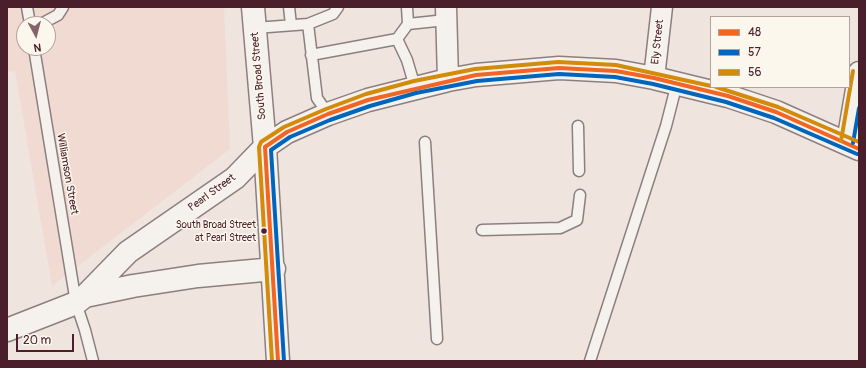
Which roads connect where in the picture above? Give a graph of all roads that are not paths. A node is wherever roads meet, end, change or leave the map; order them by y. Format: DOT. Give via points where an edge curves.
graph roads {
  1 [pos="63,7"];
  2 [pos="289,7"];
  3 [pos="338,7"];
  4 [pos="407,7"];
  5 [pos="662,7"];
  6 [pos="446,14"];
  7 [pos="56,16"];
  8 [pos="254,18"];
  9 [pos="308,24"];
  10 [pos="408,24"];
  11 [pos="291,25"];
  12 [pos="397,40"];
  13 [pos="35,56"];
  14 [pos="311,56"];
  15 [pos="859,72"];
  16 [pos="654,78"];
  17 [pos="448,80"];
  18 [pos="677,83"];
  19 [pos="415,88"];
  20 [pos="328,114"];
  21 [pos="578,126"];
  22 [pos="425,142"];
  23 [pos="853,145"];
  24 [pos="265,147"];
  25 [pos="579,171"];
  26 [pos="580,194"];
  27 [pos="482,230"];
  28 [pos="274,269"];
  29 [pos="80,300"];
  30 [pos="7,330"];
  31 [pos="437,339"];
  32 [pos="93,361"];
  33 [pos="278,361"];
  34 [pos="590,361"];
  1 -- 7 [label="lane"];
  2 -- 11 [label="lane"];
  3 -- 9 [label="lane" via="333,14"];
  4 -- 10 [label="lane"];
  5 -- 16 [label="street, Ely Street"];
  6 -- 10 [label="lane"];
  6 -- 17 [label="street"];
  8 -- 11 [label="lane"];
  8 -- 24 [label="street, South Broad Street"];
  9 -- 11 [label="lane"];
  9 -- 14 [label="lane"];
  10 -- 12 [label="lane"];
  12 -- 14 [label="lane"];
  12 -- 19 [label="lane" via="407,60"];
  13 -- 29 [label="lane, Williamson Street"];
  14 -- 20 [label="lane" via="318,98"];
  15 -- 23 [label="street"];
  16 -- 17 [label="street, Pearl Street" via="616,71 559,68 489,73"];
  16 -- 18 [label="street, Pearl Street"];
  17 -- 19 [label="street, Pearl Street"];
  18 -- 23 [label="street, Pearl Street" via="776,112"];
  18 -- 34 [label="lane" via="666,126"];
  19 -- 20 [label="street, Pearl Street"];
  20 -- 24 [label="street, Pearl Street" via="287,132"];
  21 -- 25 [label="lane"];
  22 -- 31 [label="lane"];
  24 -- 28 [label="street, South Broad Street"];
  24 -- 29 [label="street, Pearl Street" via="235,178 128,252"];
  26 -- 27 [label="lane" via="577,220 560,228"];
  28 -- 29 [label="street, Pearl Street" via="198,276 133,286"];
  28 -- 33 [label="street, South Broad Street"];
  29 -- 30 [label="street, Pearl Street"];
  29 -- 32 [label="lane, Williamson Street"];
}
